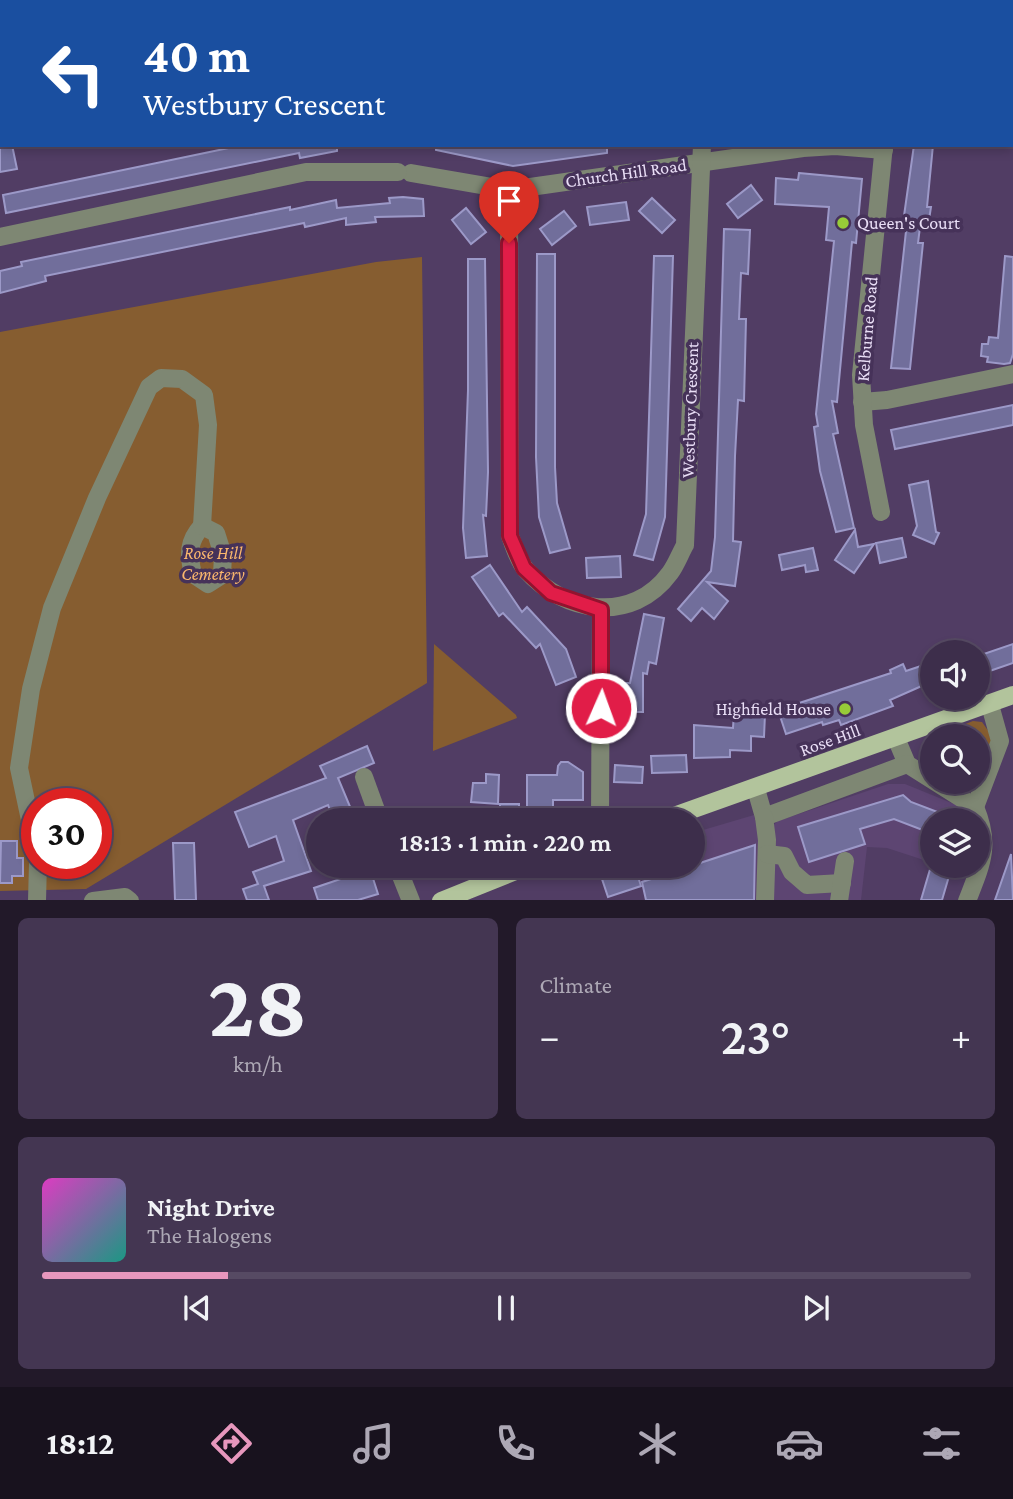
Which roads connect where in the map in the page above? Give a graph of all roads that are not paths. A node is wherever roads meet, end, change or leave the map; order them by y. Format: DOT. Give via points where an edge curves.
graph roads {
  1 [pos="819,147"];
  2 [pos="860,147"];
  3 [pos="884,148"];
  4 [pos="701,154"];
  5 [pos="509,190"];
  6 [pos="0,237"];
  7 [pos="1013,374"];
  8 [pos="862,402"];
  9 [pos="881,512"];
  10 [pos="202,526"];
  11 [pos="601,610"];
  12 [pos="1013,695"];
  13 [pos="990,705"];
  14 [pos="976,710"];
  15 [pos="1006,727"];
  16 [pos="896,738"];
  17 [pos="907,765"];
  18 [pos="364,777"];
  19 [pos="23,788"];
  20 [pos="756,789"];
  21 [pos="975,807"];
  22 [pos="375,808"];
  23 [pos="600,808"];
  24 [pos="699,808"];
  25 [pos="764,817"];
  26 [pos="767,854"];
  27 [pos="845,861"];
  28 [pos="402,878"];
  29 [pos="498,878"];
  30 [pos="38,879"];
  31 [pos="840,892"];
  32 [pos="37,900"];
  33 [pos="101,900"];
  34 [pos="129,900"];
  35 [pos="411,900"];
  36 [pos="443,900"];
  37 [pos="765,900"];
  38 [pos="967,900"];
  1 -- 4 [label="street, Church Hill Road"];
  2 -- 3 [label="street, Church Hill Road"];
  3 -- 8 [label="street, Kelburne Road"];
  4 -- 5 [label="street, Church Hill Road"];
  4 -- 11 [label="street, Westbury Crescent" via="685,545 670,574 649,593"];
  5 -- 6 [label="street, Church Hill Road" via="405,172 306,172"];
  5 -- 11 [label="street" via="510,536 524,568 551,593"];
  7 -- 8 [label="street"];
  8 -- 9 [label="street, Kelburne Road"];
  10 -- 19 [label="street" via="208,425 204,396 182,379 161,378 149,387 51,611 31,689 19,768"];
  11 -- 23 [label="street"];
  12 -- 13 [label="main road, Rose Hill"];
  13 -- 15 [label="street"];
  14 -- 16 [label="main road, Rose Hill"];
  15 -- 21 [label="street"];
  16 -- 17 [label="street"];
  16 -- 20 [label="main road, Rose Hill"];
  17 -- 21 [label="street"];
  17 -- 25 [label="street"];
  18 -- 22 [label="street"];
  20 -- 24 [label="main road, Rose Hill"];
  20 -- 25 [label="street"];
  21 -- 38 [label="street" via="986,845"];
  25 -- 26 [label="street"];
  26 -- 31 [label="street" via="784,856 792,872 807,885"];
  26 -- 37 [label="street"];
  27 -- 31 [label="street"];
  28 -- 35 [label="street"];
  29 -- 36 [label="main road"];
  30 -- 32 [label="street"];
  33 -- 34 [label="street"];
}
